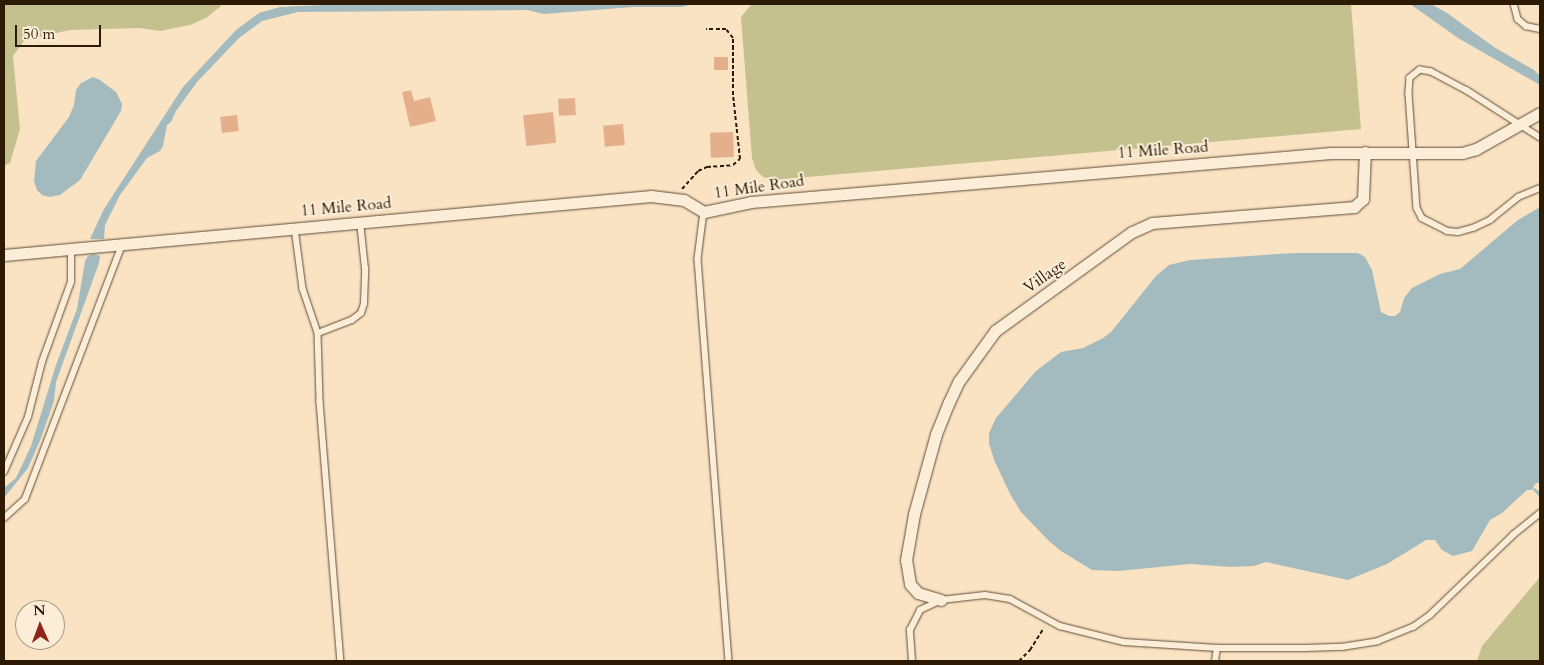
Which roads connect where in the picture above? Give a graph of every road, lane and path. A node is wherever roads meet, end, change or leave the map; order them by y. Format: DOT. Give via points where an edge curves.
graph roads {
  1 [pos="1514,4"];
  2 [pos="706,29"];
  3 [pos="1540,29"];
  4 [pos="1540,113"];
  5 [pos="1517,125"];
  6 [pos="1540,138"];
  7 [pos="1364,152"];
  8 [pos="1414,154"];
  9 [pos="1540,188"];
  10 [pos="674,198"];
  11 [pos="704,212"];
  12 [pos="360,222"];
  13 [pos="295,228"];
  14 [pos="124,243"];
  15 [pos="71,248"];
  16 [pos="4,255"];
  17 [pos="318,332"];
  18 [pos="4,472"];
  19 [pos="1540,513"];
  20 [pos="4,518"];
  21 [pos="940,600"];
  22 [pos="1049,620"];
  23 [pos="1217,648"];
  24 [pos="341,661"];
  25 [pos="729,661"];
  26 [pos="912,661"];
  27 [pos="1019,661"];
  28 [pos="1216,661"];
  1 -- 3 [label="lane" via="1518,19 1526,26"];
  2 -- 10 [label="path" via="726,29 733,38 733,95 740,159 732,165 707,167 698,172"];
  4 -- 5 [label="street, 11 Mile Road"];
  5 -- 6 [label="lane"];
  5 -- 8 [label="street, 11 Mile Road" via="1476,149 1462,153"];
  5 -- 8 [label="lane" via="1467,91 1431,72 1420,70 1410,78"];
  7 -- 8 [label="street, 11 Mile Road"];
  7 -- 11 [label="street, 11 Mile Road" via="1136,168 751,202"];
  7 -- 21 [label="street, Village" via="1363,199 1354,207 1152,223 1132,232 995,331 959,381 949,402 936,434 914,514 906,560 910,584 918,593"];
  8 -- 9 [label="lane" via="1417,208 1422,218 1447,231 1473,228 1490,220 1518,197"];
  10 -- 11 [label="street, 11 Mile Road" via="692,203"];
  10 -- 12 [label="street, 11 Mile Road" via="651,196"];
  11 -- 25 [label="lane" via="698,259 699,285"];
  12 -- 13 [label="street, 11 Mile Road"];
  12 -- 17 [label="lane" via="365,269 361,313 352,320"];
  13 -- 14 [label="street, 11 Mile Road"];
  13 -- 17 [label="lane" via="303,289"];
  14 -- 15 [label="street, 11 Mile Road"];
  14 -- 20 [label="lane" via="25,498"];
  15 -- 16 [label="street, 11 Mile Road"];
  15 -- 18 [label="lane" via="71,282 42,362 28,417"];
  17 -- 24 [label="lane" via="320,402"];
  19 -- 23 [label="lane" via="1430,615 1395,635 1342,647"];
  21 -- 22 [label="lane" via="999,596"];
  21 -- 26 [label="lane" via="928,604 915,618 910,630"];
  22 -- 23 [label="lane" via="1086,634 1124,642"];
  22 -- 27 [label="path"];
  23 -- 28 [label="lane"];
}
